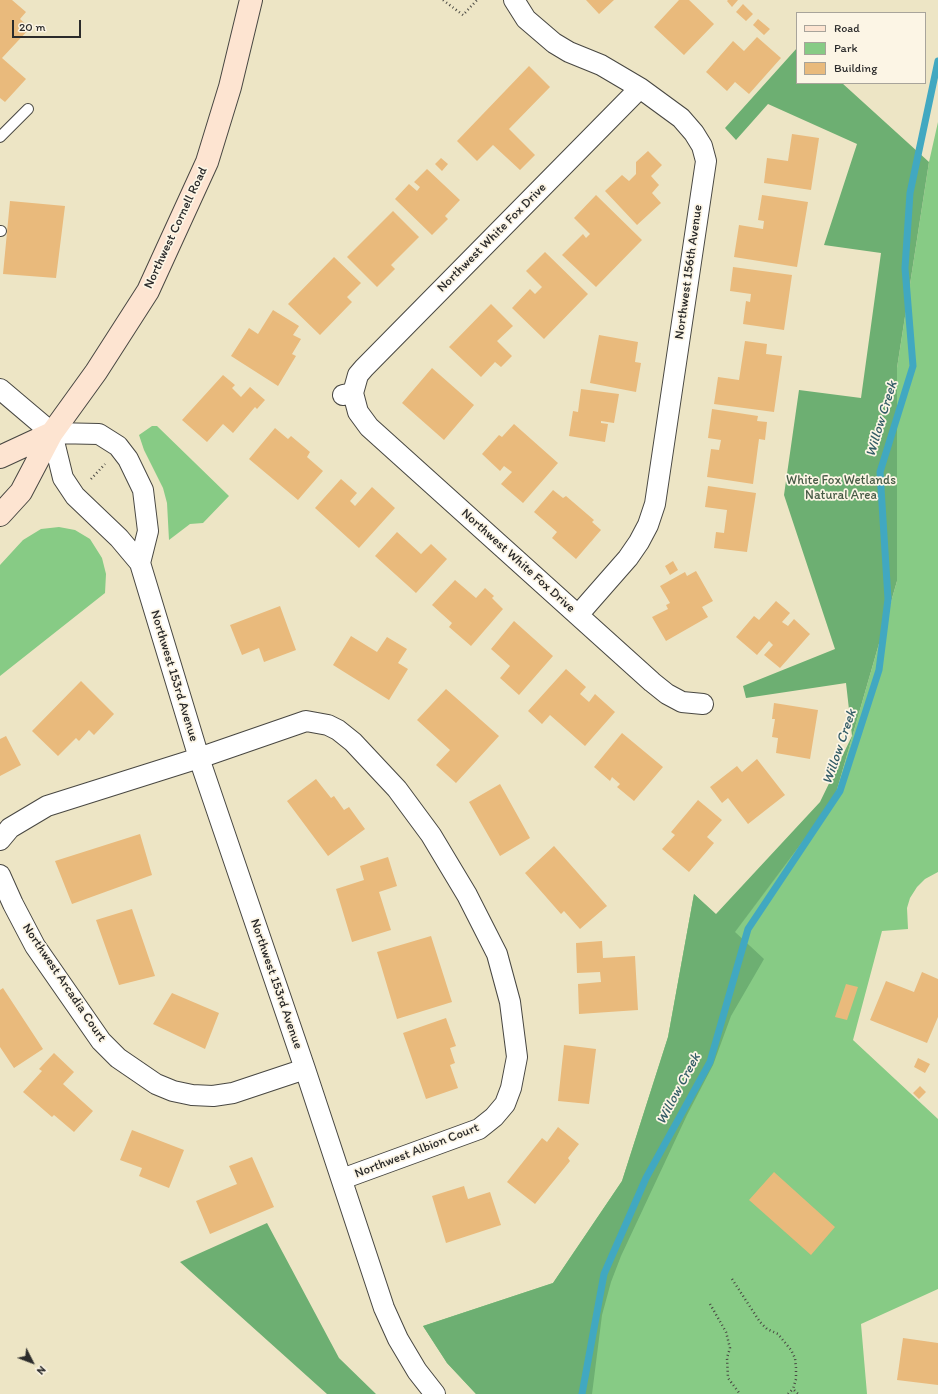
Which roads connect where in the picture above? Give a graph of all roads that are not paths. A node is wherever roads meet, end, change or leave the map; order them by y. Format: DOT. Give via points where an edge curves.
graph roads {
  1 [pos="251,0"];
  2 [pos="514,0"];
  3 [pos="640,88"];
  4 [pos="28,109"];
  5 [pos="0,137"];
  6 [pos="0,388"];
  7 [pos="52,433"];
  8 [pos="0,457"];
  9 [pos="0,515"];
  10 [pos="140,563"];
  11 [pos="578,615"];
  12 [pos="703,704"];
  13 [pos="199,758"];
  14 [pos="0,840"];
  15 [pos="0,875"];
  16 [pos="305,1069"];
  17 [pos="342,1179"];
  18 [pos="435,1394"];
  1 -- 7 [label="main road, Northwest Cornell Road" via="230,88 207,162 161,264 148,291 104,360"];
  2 -- 3 [label="street, Northwest 156th Avenue" via="526,19 554,43 601,65"];
  3 -- 11 [label="street, Northwest 156th Avenue" via="681,118 702,146 706,161 655,504 648,525 628,558"];
  3 -- 11 [label="street, Northwest White Fox Drive" via="364,368 348,394 369,427"];
  4 -- 5 [label="lane"];
  6 -- 7 [label="street"];
  7 -- 8 [label="main road, Northwest Cornell Road"];
  7 -- 9 [label="main road, Northwest Cornell Road" via="22,492"];
  7 -- 10 [label="street, Northwest 153rd Avenue" via="63,478 75,496 120,538"];
  7 -- 10 [label="street" via="99,434 118,446 128,459 143,490 148,531"];
  10 -- 13 [label="street, Northwest 153rd Avenue"];
  11 -- 12 [label="street, Northwest White Fox Drive" via="667,694 682,702"];
  13 -- 14 [label="street" via="47,806 10,828"];
  13 -- 16 [label="street, Northwest 153rd Avenue"];
  13 -- 17 [label="street, Northwest Albion Court" via="306,721 319,722 338,730 397,789 431,834 467,895 497,954 510,1002 517,1057 505,1104 479,1129"];
  15 -- 16 [label="street, Northwest Arcadia Court" via="35,946 101,1040 118,1058 143,1076 173,1091 213,1096 234,1093"];
  16 -- 17 [label="street, Northwest 153rd Avenue"];
  17 -- 18 [label="street, Northwest 153rd Avenue" via="384,1308 398,1339 417,1371"];
}
